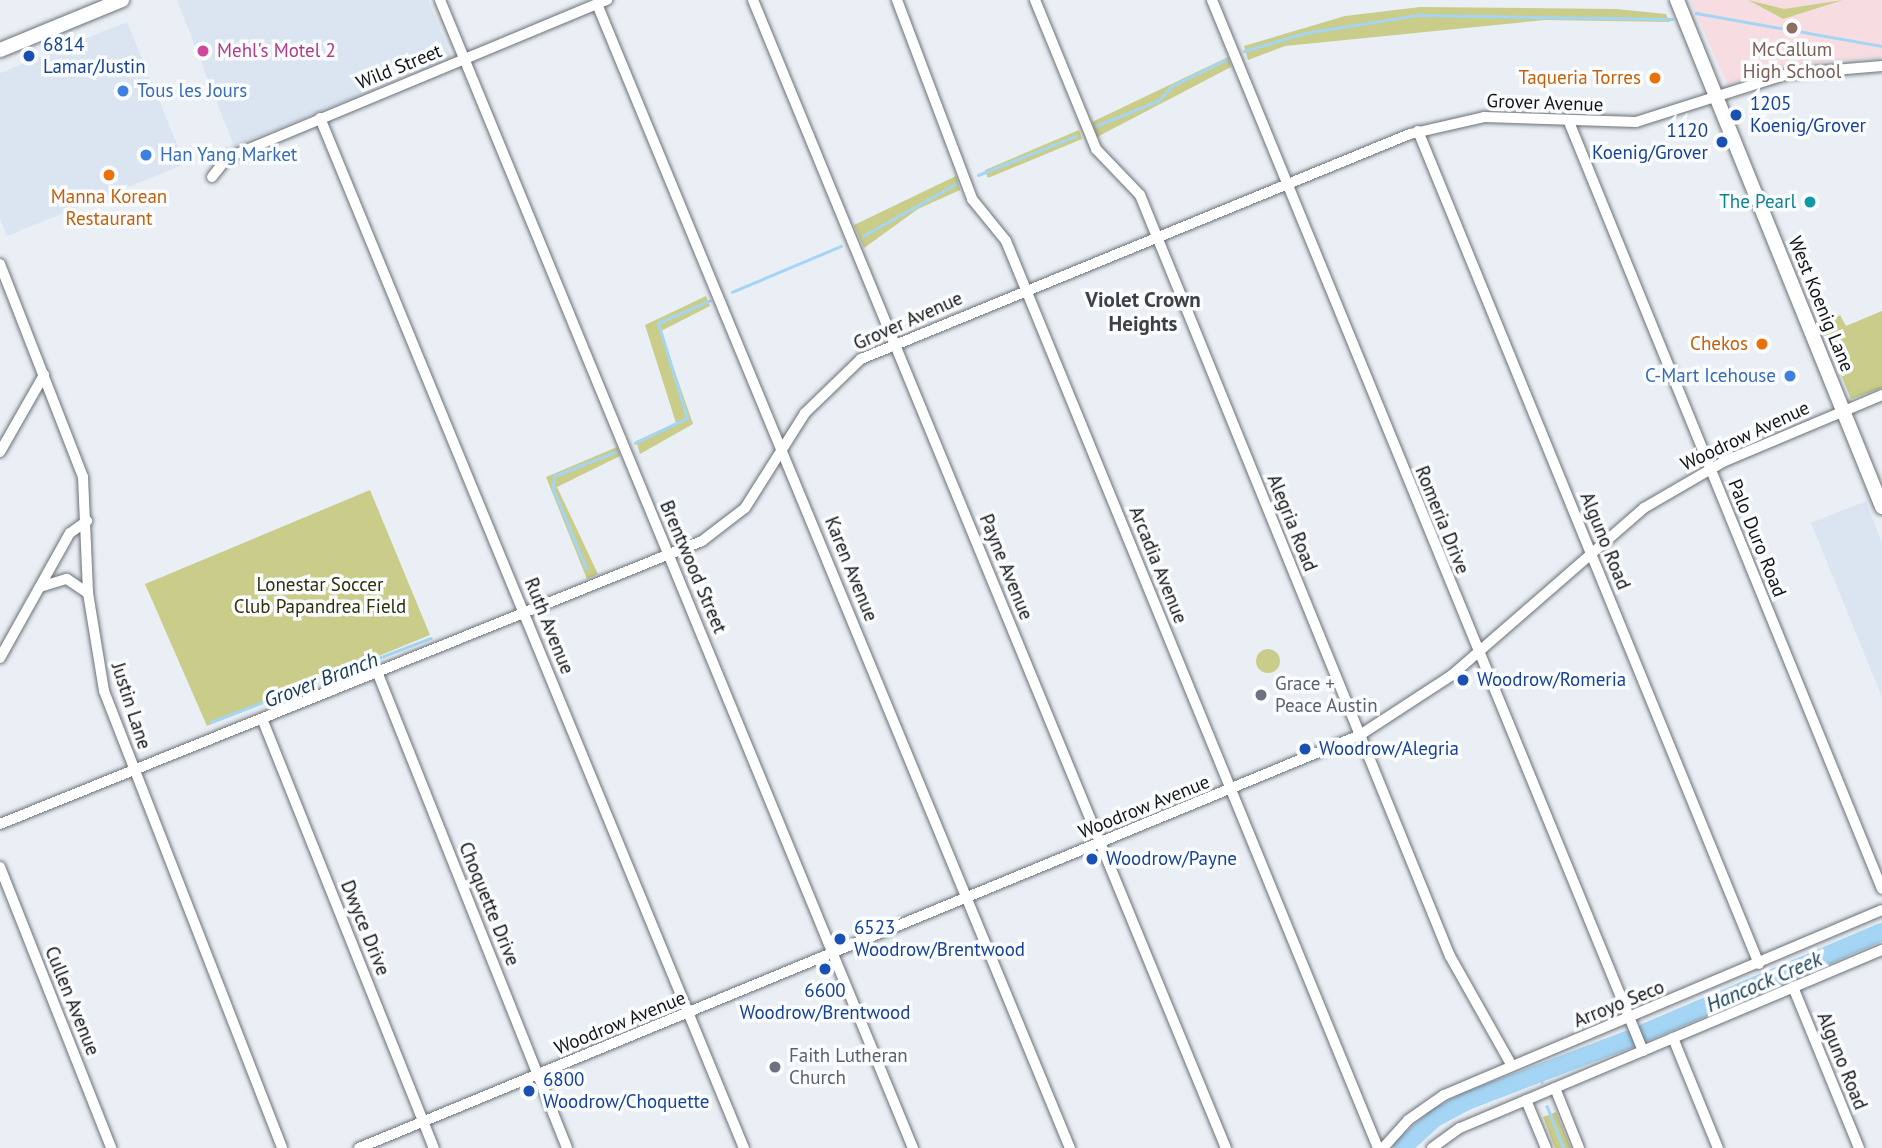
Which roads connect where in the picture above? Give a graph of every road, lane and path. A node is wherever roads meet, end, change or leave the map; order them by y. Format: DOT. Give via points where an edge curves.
graph roads {
  1 [pos="122,0"];
  2 [pos="440,0"];
  3 [pos="753,0"];
  4 [pos="897,0"];
  5 [pos="1035,0"];
  6 [pos="1212,0"];
  7 [pos="1677,0"];
  8 [pos="602,2"];
  9 [pos="102,4"];
  10 [pos="0,50"];
  11 [pos="465,60"];
  12 [pos="1882,66"];
  13 [pos="1717,99"];
  14 [pos="320,118"];
  15 [pos="1569,122"];
  16 [pos="1418,131"];
  17 [pos="212,177"];
  18 [pos="1284,184"];
  19 [pos="1156,237"];
  20 [pos="0,264"];
  21 [pos="1026,289"];
  22 [pos="895,343"];
  23 [pos="44,375"];
  24 [pos="1882,396"];
  25 [pos="1843,411"];
  26 [pos="782,449"];
  27 [pos="0,452"];
  28 [pos="1709,469"];
  29 [pos="1882,507"];
  30 [pos="87,521"];
  31 [pos="1589,550"];
  32 [pos="670,555"];
  33 [pos="40,587"];
  34 [pos="88,593"];
  35 [pos="526,615"];
  36 [pos="1478,653"];
  37 [pos="0,658"];
  38 [pos="378,674"];
  39 [pos="263,721"];
  40 [pos="1360,735"];
  41 [pos="134,773"];
  42 [pos="1231,791"];
  43 [pos="0,824"];
  44 [pos="1100,844"];
  45 [pos="0,867"];
  46 [pos="1882,889"];
  47 [pos="967,898"];
  48 [pos="1882,910"];
  49 [pos="1882,950"];
  50 [pos="833,954"];
  51 [pos="1759,964"];
  52 [pos="1793,987"];
  53 [pos="688,1014"];
  54 [pos="1630,1019"];
  55 [pos="1673,1038"];
  56 [pos="1643,1051"];
  57 [pos="1512,1066"];
  58 [pos="538,1075"];
  59 [pos="1555,1088"];
  60 [pos="1526,1100"];
  61 [pos="424,1122"];
  62 [pos="111,1148"];
  63 [pos="282,1148"];
  64 [pos="359,1148"];
  65 [pos="434,1148"];
  66 [pos="567,1148"];
  67 [pos="744,1148"];
  68 [pos="913,1148"];
  69 [pos="1070,1148"];
  70 [pos="1226,1148"];
  71 [pos="1381,1148"];
  72 [pos="1432,1148"];
  73 [pos="1546,1148"];
  74 [pos="1579,1148"];
  75 [pos="1718,1148"];
  76 [pos="1859,1148"];
  1 -- 9 [label="main road"];
  2 -- 11 [label="street, Brentwood Street"];
  3 -- 22 [label="street, Payne Avenue"];
  4 -- 21 [label="street, Arcadia Avenue" via="972,199 1006,241"];
  5 -- 19 [label="street, Alegria Road" via="1096,149 1140,195"];
  6 -- 18 [label="street, Romeria Drive"];
  7 -- 13 [label="main road, West Koenig Lane"];
  8 -- 11 [label="street, Wild Street"];
  8 -- 26 [label="street, Karen Avenue"];
  9 -- 10 [label="main road"];
  11 -- 14 [label="street, Wild Street"];
  11 -- 32 [label="street, Brentwood Street"];
  12 -- 13 [label="street, Grover Avenue" via="1799,72"];
  13 -- 15 [label="street, Grover Avenue" via="1636,122"];
  13 -- 25 [label="main road, West Koenig Lane"];
  14 -- 17 [label="street, Wild Street" via="227,158"];
  14 -- 35 [label="street, Ruth Avenue"];
  15 -- 16 [label="street, Grover Avenue" via="1484,117"];
  15 -- 28 [label="street, Palo Duro Road"];
  16 -- 18 [label="street, Grover Avenue"];
  16 -- 31 [label="street, Alguno Road"];
  18 -- 19 [label="street, Grover Avenue"];
  18 -- 36 [label="street, Romeria Drive"];
  19 -- 21 [label="street, Grover Avenue"];
  19 -- 40 [label="street, Alegria Road"];
  20 -- 23 [label="street, Justin Lane"];
  21 -- 22 [label="street, Grover Avenue"];
  21 -- 42 [label="street, Arcadia Avenue"];
  22 -- 26 [label="street, Grover Avenue" via="839,374"];
  22 -- 44 [label="street, Payne Avenue"];
  23 -- 27 [label="street"];
  23 -- 30 [label="street, Justin Lane" via="83,477"];
  24 -- 25 [label="street, Woodrow Avenue"];
  25 -- 28 [label="street, Woodrow Avenue"];
  25 -- 29 [label="main road, West Koenig Lane"];
  26 -- 32 [label="street, Grover Avenue" via="727,525"];
  26 -- 47 [label="street, Karen Avenue"];
  28 -- 31 [label="street, Woodrow Avenue"];
  28 -- 46 [label="street, Palo Duro Road"];
  30 -- 33 [label="street" via="70,533"];
  30 -- 34 [label="street, Justin Lane"];
  31 -- 36 [label="street, Woodrow Avenue"];
  31 -- 51 [label="street, Alguno Road"];
  32 -- 35 [label="street, Grover Avenue"];
  32 -- 50 [label="street, Brentwood Street"];
  33 -- 34 [label="street" via="67,579"];
  33 -- 37 [label="street"];
  34 -- 41 [label="street, Justin Lane" via="104,691"];
  35 -- 38 [label="street, Grover Avenue"];
  35 -- 53 [label="street, Ruth Avenue"];
  36 -- 40 [label="street, Woodrow Avenue"];
  36 -- 54 [label="street, Romeria Drive"];
  38 -- 39 [label="street, Grover Avenue"];
  38 -- 58 [label="street, Choquette Drive"];
  39 -- 41 [label="street, Grover Avenue"];
  39 -- 61 [label="street, Dwyce Drive"];
  40 -- 42 [label="street, Woodrow Avenue"];
  40 -- 57 [label="street, Alegria Road" via="1450,956"];
  41 -- 43 [label="street, Grover Avenue"];
  41 -- 63 [label="street, Justin Lane"];
  42 -- 44 [label="street, Woodrow Avenue"];
  42 -- 71 [label="street, Arcadia Avenue"];
  44 -- 47 [label="street, Woodrow Avenue"];
  44 -- 70 [label="street, Payne Avenue"];
  45 -- 62 [label="street, Cullen Avenue"];
  47 -- 50 [label="street, Woodrow Avenue"];
  47 -- 69 [label="street, Karen Avenue"];
  48 -- 51 [label="street, Arroyo Seco"];
  49 -- 52 [label="street"];
  50 -- 53 [label="street, Woodrow Avenue"];
  50 -- 68 [label="street, Brentwood Street"];
  51 -- 54 [label="street, Arroyo Seco"];
  52 -- 55 [label="street"];
  52 -- 76 [label="street, Alguno Road"];
  53 -- 58 [label="street, Woodrow Avenue"];
  53 -- 67 [label="street, Ruth Avenue"];
  54 -- 56 [label="street, Romeria Drive"];
  54 -- 57 [label="street, Arroyo Seco"];
  55 -- 56 [label="street"];
  55 -- 75 [label="street"];
  56 -- 59 [label="street"];
  57 -- 71 [label="street, Arroyo Seco" via="1434,1100"];
  58 -- 61 [label="street, Woodrow Avenue"];
  58 -- 66 [label="street, Choquette Drive"];
  59 -- 60 [label="street"];
  59 -- 74 [label="street"];
  60 -- 72 [label="street" via="1460,1128"];
  60 -- 73 [label="street"];
  61 -- 64 [label="street, Woodrow Avenue"];
  61 -- 65 [label="street, Dwyce Drive"];
}
